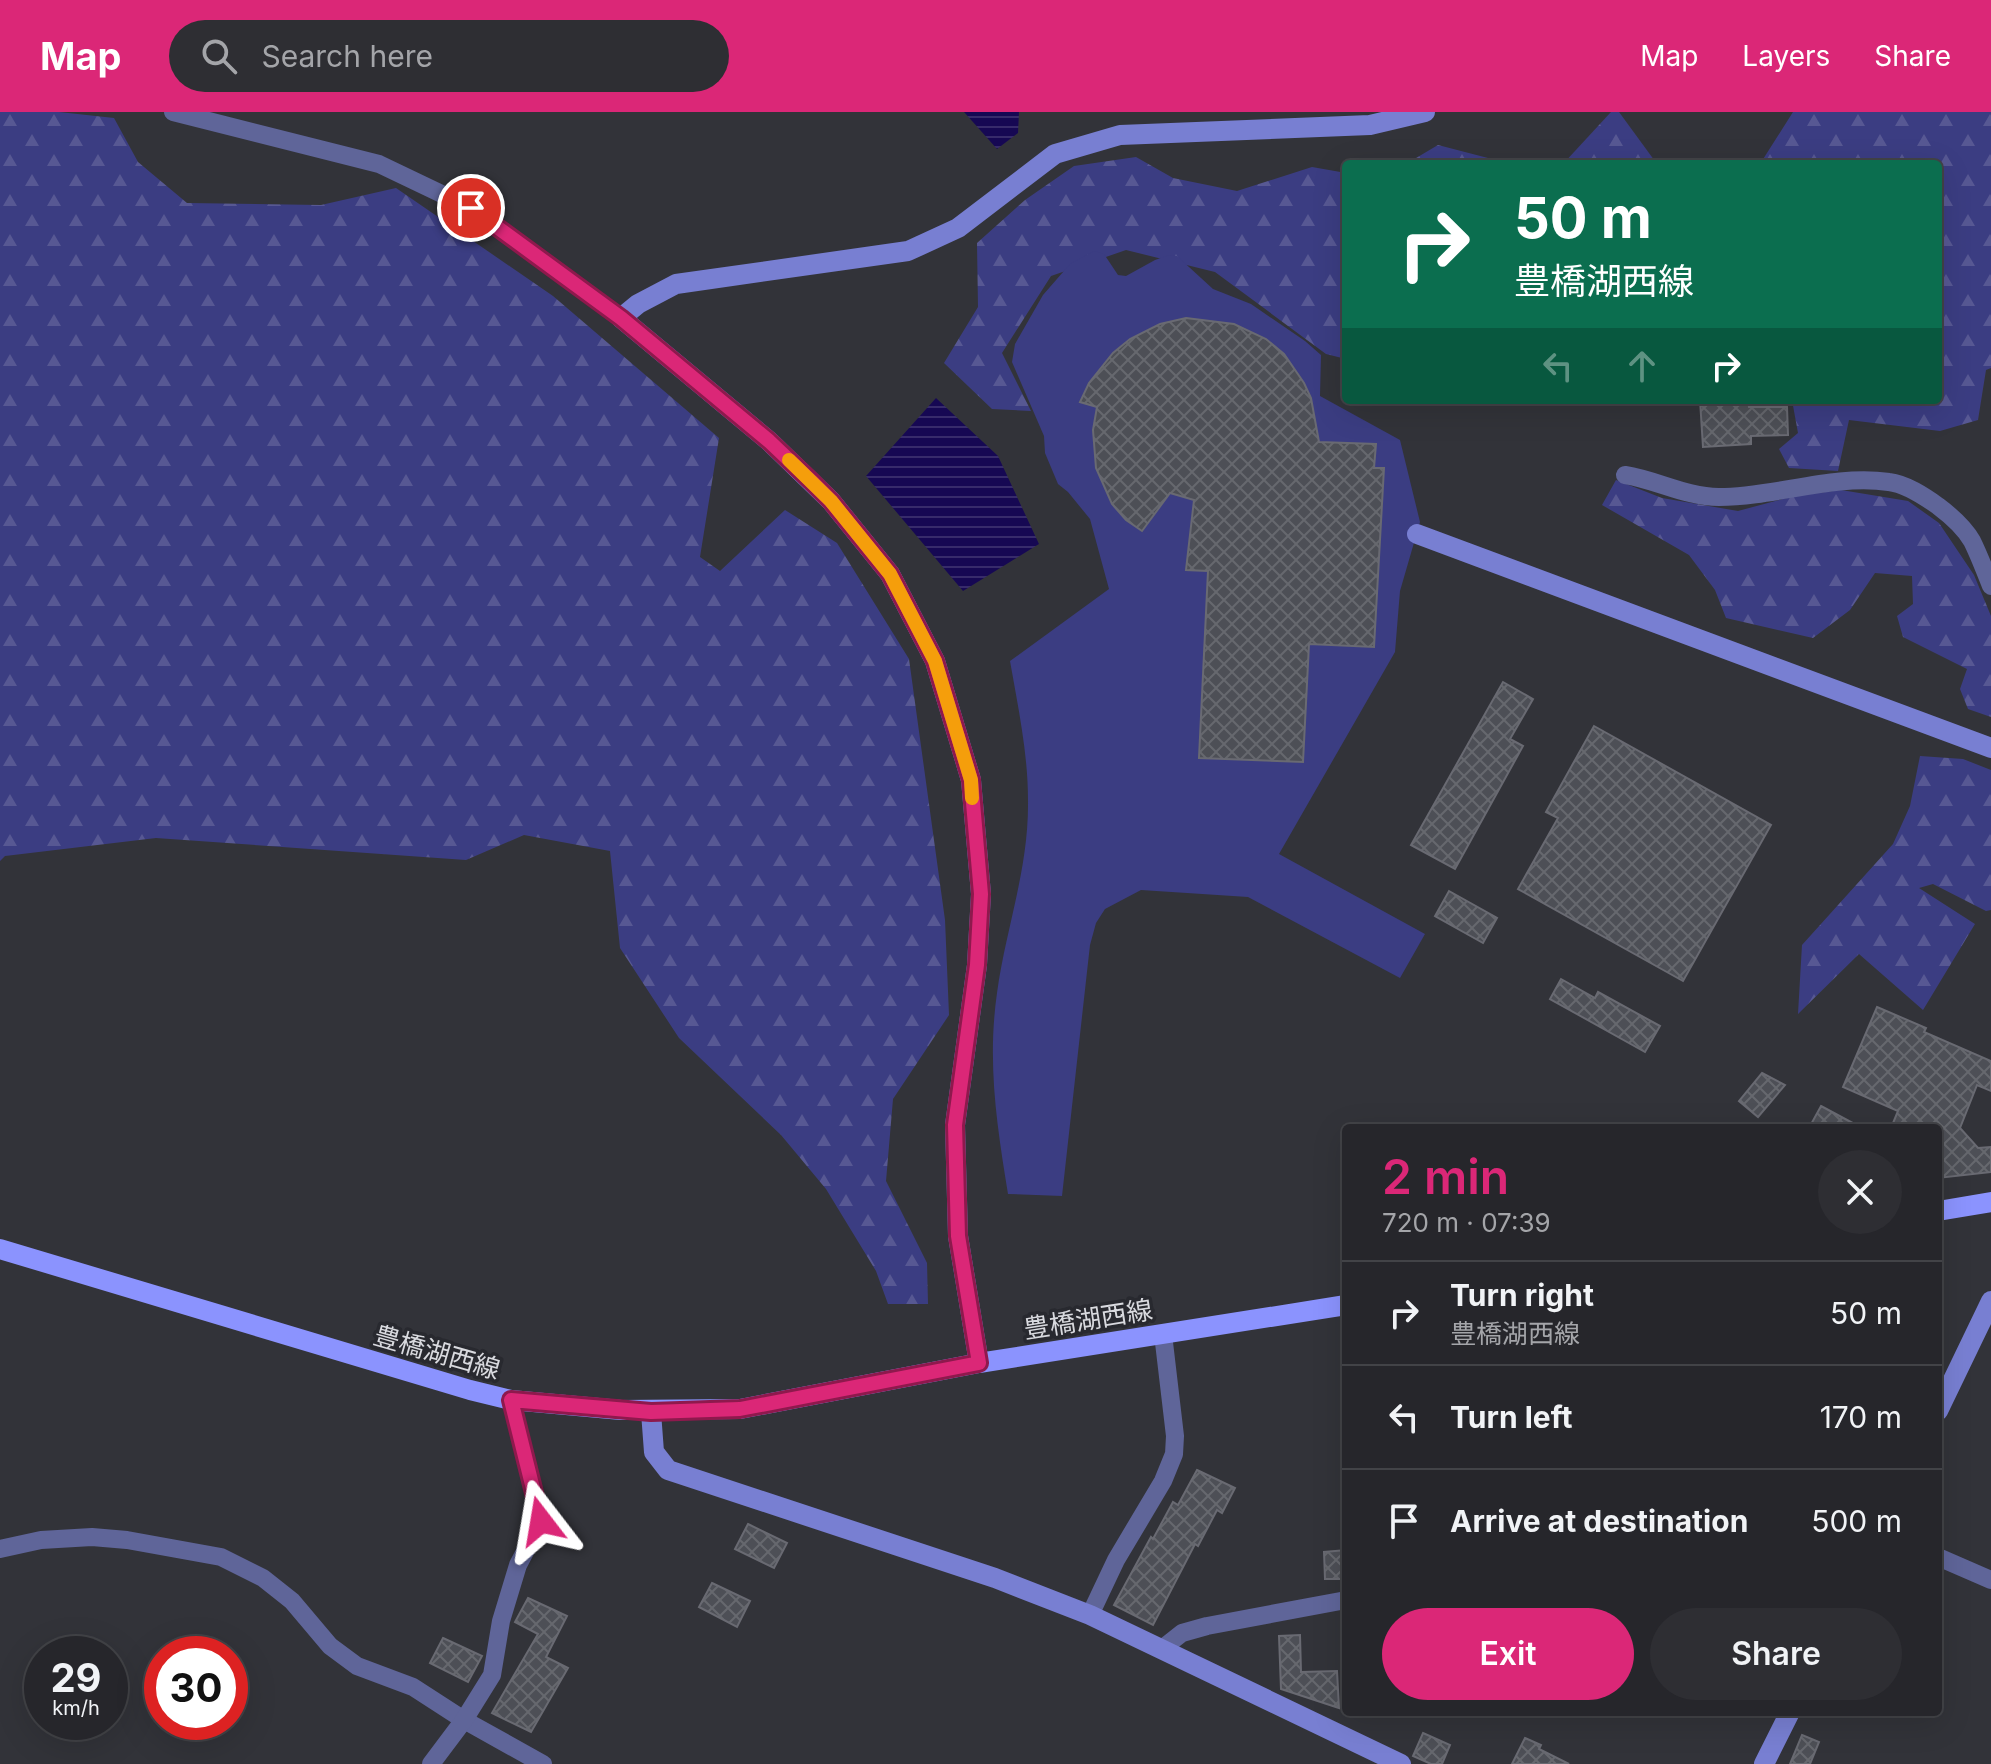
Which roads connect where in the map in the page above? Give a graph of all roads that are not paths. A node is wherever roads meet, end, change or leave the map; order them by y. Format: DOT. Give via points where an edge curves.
graph roads {
  1 [pos="173,112"];
  2 [pos="1425,112"];
  3 [pos="621,318"];
  4 [pos="1625,475"];
  5 [pos="1417,534"];
  6 [pos="1991,586"];
  7 [pos="1991,748"];
  8 [pos="1991,1202"];
  9 [pos="1942,1210"];
  10 [pos="0,1249"];
  11 [pos="1991,1301"];
  12 [pos="1342,1306"];
  13 [pos="1163,1334"];
  14 [pos="979,1363"];
  15 [pos="511,1400"];
  16 [pos="1942,1403"];
  17 [pos="651,1412"];
  18 [pos="0,1549"];
  19 [pos="1942,1559"];
  20 [pos="1991,1580"];
  21 [pos="1342,1601"];
  22 [pos="1090,1615"];
  23 [pos="1163,1648"];
  24 [pos="1788,1716"];
  25 [pos="464,1720"];
  26 [pos="431,1764"];
  27 [pos="543,1764"];
  28 [pos="1401,1764"];
  29 [pos="1764,1764"];
  1 -- 3 [label="street" via="379,164 471,208"];
  2 -- 3 [label="street" via="1370,125 1120,135 1055,154 958,228 908,251 676,284"];
  3 -- 14 [label="street" via="769,441 831,501 890,574 935,661 971,780 981,894 955,1125 958,1236"];
  4 -- 6 [label="street" via="1714,497 1755,497 1847,481 1892,482 1949,514 1971,539"];
  5 -- 7 [label="street"];
  8 -- 9 [label="main road"];
  10 -- 15 [label="main road, 豊橋湖西線"];
  11 -- 16 [label="street"];
  12 -- 13 [label="main road, 豊橋湖西線"];
  13 -- 14 [label="main road, 豊橋湖西線"];
  13 -- 22 [label="street" via="1174,1454"];
  14 -- 17 [label="main road, 豊橋湖西線" via="740,1409"];
  15 -- 17 [label="main road, 豊橋湖西線"];
  15 -- 25 [label="street" via="541,1521 518,1565 492,1675"];
  17 -- 22 [label="street" via="654,1452 668,1470 995,1578"];
  18 -- 25 [label="street" via="92,1537 221,1557 263,1578 292,1601 330,1646 357,1666 413,1687"];
  19 -- 20 [label="street"];
  21 -- 23 [label="street" via="1207,1626 1182,1633"];
  22 -- 23 [label="street"];
  23 -- 28 [label="street"];
  24 -- 29 [label="street"];
  25 -- 26 [label="street"];
  25 -- 27 [label="street"];
}
